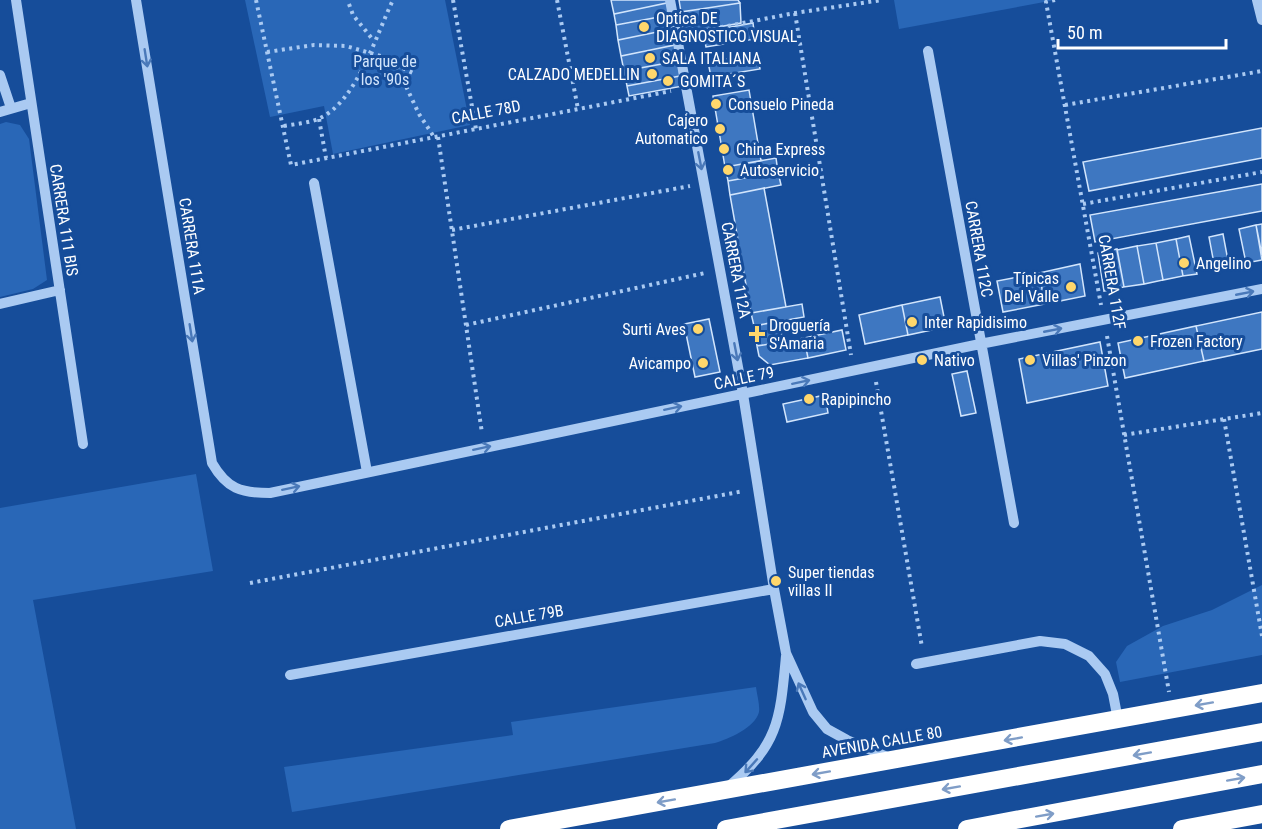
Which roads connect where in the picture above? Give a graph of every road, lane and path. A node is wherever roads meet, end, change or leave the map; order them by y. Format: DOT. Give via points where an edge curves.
graph roads {
  1 [pos="16,0"];
  2 [pos="136,0"];
  3 [pos="256,0"];
  4 [pos="393,0"];
  5 [pos="453,0"];
  6 [pos="557,0"];
  7 [pos="670,0"];
  8 [pos="882,0"];
  9 [pos="1055,0"];
  10 [pos="1257,0"];
  11 [pos="349,4"];
  12 [pos="795,13"];
  13 [pos="1262,20"];
  14 [pos="676,36"];
  15 [pos="374,41"];
  16 [pos="928,51"];
  17 [pos="267,52"];
  18 [pos="369,52"];
  19 [pos="396,65"];
  20 [pos="1262,71"];
  21 [pos="413,73"];
  22 [pos="0,75"];
  23 [pos="686,88"];
  24 [pos="31,103"];
  25 [pos="1065,105"];
  26 [pos="11,108"];
  27 [pos="578,109"];
  28 [pos="0,112"];
  29 [pos="319,119"];
  30 [pos="284,126"];
  31 [pos="476,129"];
  32 [pos="436,137"];
  33 [pos="326,158"];
  34 [pos="1262,172"];
  35 [pos="314,183"];
  36 [pos="704,183"];
  37 [pos="1083,204"];
  38 [pos="452,230"];
  39 [pos="720,270"];
  40 [pos="1262,289"];
  41 [pos="60,290"];
  42 [pos="0,304"];
  43 [pos="1104,320"];
  44 [pos="466,325"];
  45 [pos="980,344"];
  46 [pos="873,366"];
  47 [pos="853,371"];
  48 [pos="743,394"];
  49 [pos="1262,413"];
  50 [pos="1224,419"];
  51 [pos="1124,435"];
  52 [pos="83,444"];
  53 [pos="484,448"];
  54 [pos="367,472"];
  55 [pos="234,488"];
  56 [pos="759,488"];
  57 [pos="1014,523"];
  58 [pos="250,583"];
  59 [pos="774,589"];
  60 [pos="1262,636"];
  61 [pos="786,653"];
  62 [pos="920,663"];
  63 [pos="290,675"];
  64 [pos="1262,693"];
  65 [pos="1172,710"];
  66 [pos="1118,720"];
  67 [pos="1262,732"];
  68 [pos="896,760"];
  69 [pos="1262,774"];
  70 [pos="723,790"];
  71 [pos="1262,814"];
  72 [pos="1238,824"];
  73 [pos="509,829"];
  74 [pos="726,829"];
  75 [pos="966,829"];
  76 [pos="1182,829"];
  1 -- 24 [label="street, CARRERA 111 BIS"];
  2 -- 55 [label="street, CARRERA 111A, one-way" via="212,463 221,478"];
  3 -- 17 [label="path"];
  4 -- 15 [label="path"];
  5 -- 31 [label="path"];
  6 -- 27 [label="path"];
  7 -- 14 [label="street, CARRERA 112A"];
  8 -- 12 [label="path"];
  9 -- 25 [label="path, CARRERA 112F" via="1046,2"];
  10 -- 13 [label="street"];
  11 -- 15 [label="path"];
  12 -- 14 [label="path"];
  12 -- 47 [label="path"];
  14 -- 23 [label="street, CARRERA 112A"];
  15 -- 18 [label="path"];
  16 -- 45 [label="street, CARRERA 112C"];
  17 -- 18 [label="path" via="314,45 346,46"];
  17 -- 30 [label="path"];
  18 -- 19 [label="path"];
  18 -- 29 [label="path" via="346,97"];
  19 -- 21 [label="path"];
  19 -- 32 [label="path" via="419,114"];
  20 -- 25 [label="path"];
  22 -- 26 [label="street"];
  23 -- 27 [label="path, CALLE 78D"];
  23 -- 36 [label="street, CARRERA 112A, one-way"];
  24 -- 26 [label="street"];
  24 -- 41 [label="street, CARRERA 111 BIS"];
  25 -- 37 [label="path, CARRERA 112F"];
  26 -- 28 [label="street"];
  27 -- 31 [label="path, CALLE 78D"];
  29 -- 30 [label="path"];
  29 -- 33 [label="path"];
  30 -- 33 [label="path, CALLE 78D" via="291,165"];
  31 -- 32 [label="path, CALLE 78D"];
  32 -- 33 [label="path, CALLE 78D"];
  32 -- 38 [label="path"];
  34 -- 37 [label="path"];
  35 -- 54 [label="street"];
  36 -- 38 [label="path"];
  36 -- 39 [label="street, CARRERA 112A"];
  37 -- 43 [label="path, CARRERA 112F"];
  38 -- 44 [label="path"];
  39 -- 44 [label="path"];
  39 -- 48 [label="street, CARRERA 112A, one-way"];
  43 -- 40 [label="street, CALLE 79, one-way"];
  41 -- 42 [label="street"];
  41 -- 52 [label="street, CARRERA 111 BIS"];
  45 -- 43 [label="street, CALLE 79, one-way"];
  43 -- 51 [label="path, CARRERA 112F"];
  44 -- 53 [label="path"];
  45 -- 46 [label="street, CALLE 79"];
  45 -- 57 [label="street, CARRERA 112C"];
  46 -- 47 [label="street, CALLE 79"];
  46 -- 62 [label="path"];
  48 -- 47 [label="street, CALLE 79, one-way"];
  53 -- 48 [label="street, CALLE 79, one-way"];
  48 -- 56 [label="street, CARRERA 112A"];
  49 -- 50 [label="path"];
  50 -- 51 [label="path"];
  50 -- 60 [label="path"];
  51 -- 65 [label="path, CARRERA 112F"];
  54 -- 53 [label="street, CALLE 79, one-way"];
  55 -- 54 [label="street, CALLE 79, one-way" via="270,493"];
  56 -- 58 [label="path"];
  56 -- 59 [label="street, CARRERA 112A"];
  59 -- 61 [label="street, CARRERA 112A"];
  59 -- 63 [label="street, CALLE 79B"];
  68 -- 61 [label="street, CARRERA 112A, one-way" via="827,729 813,712"];
  61 -- 70 [label="street, CARRERA 112A, one-way" via="779,718 771,739 746,772"];
  62 -- 66 [label="street" via="1040,641 1065,644 1089,656 1105,674"];
  64 -- 65 [label="highway, AVENIDA CALLE 80, one-way"];
  65 -- 66 [label="highway, AVENIDA CALLE 80"];
  66 -- 68 [label="highway, AVENIDA CALLE 80, one-way"];
  67 -- 74 [label="highway, one-way"];
  68 -- 70 [label="highway, AVENIDA CALLE 80, one-way"];
  75 -- 69 [label="highway, one-way"];
  70 -- 73 [label="highway, AVENIDA CALLE 80, one-way"];
  71 -- 72 [label="highway"];
  72 -- 76 [label="highway"];
}
